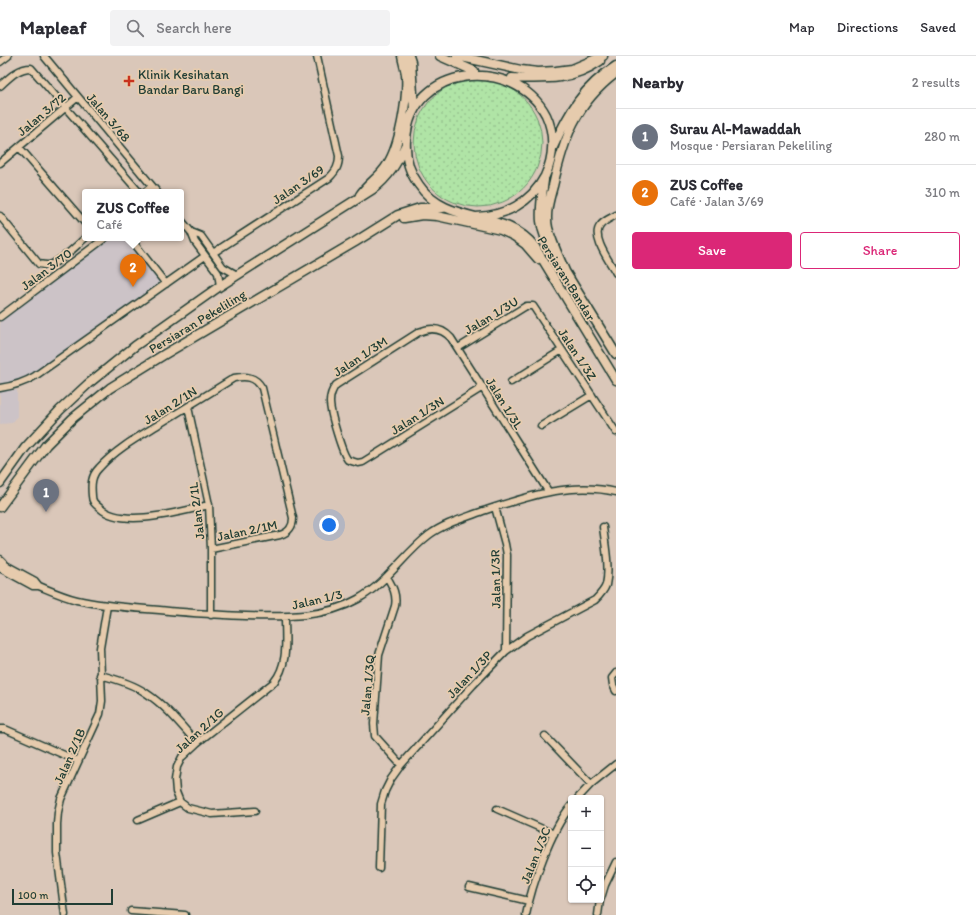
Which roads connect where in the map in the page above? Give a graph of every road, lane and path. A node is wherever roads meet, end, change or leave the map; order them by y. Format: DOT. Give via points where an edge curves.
graph roads {
  1 [pos="8,56"];
  2 [pos="44,56"];
  3 [pos="317,56"];
  4 [pos="402,56"];
  5 [pos="409,56"];
  6 [pos="440,56"];
  7 [pos="457,56"];
  8 [pos="603,56"];
  9 [pos="607,56"];
  10 [pos="0,62"];
  11 [pos="616,66"];
  12 [pos="474,71"];
  13 [pos="616,73"];
  14 [pos="511,78"];
  15 [pos="0,86"];
  16 [pos="78,97"];
  17 [pos="65,107"];
  18 [pos="414,110"];
  19 [pos="405,145"];
  20 [pos="19,147"];
  21 [pos="552,149"];
  22 [pos="0,163"];
  23 [pos="544,177"];
  24 [pos="152,186"];
  25 [pos="136,189"];
  26 [pos="148,189"];
  27 [pos="154,189"];
  28 [pos="358,199"];
  29 [pos="444,208"];
  30 [pos="616,215"];
  31 [pos="0,216"];
  32 [pos="476,216"];
  33 [pos="82,220"];
  34 [pos="184,224"];
  35 [pos="381,225"];
  36 [pos="191,232"];
  37 [pos="82,241"];
  38 [pos="101,241"];
  39 [pos="132,241"];
  40 [pos="213,253"];
  41 [pos="205,256"];
  42 [pos="565,271"];
  43 [pos="616,273"];
  44 [pos="236,275"];
  45 [pos="556,282"];
  46 [pos="166,284"];
  47 [pos="220,286"];
  48 [pos="536,308"];
  49 [pos="0,317"];
  50 [pos="440,330"];
  51 [pos="458,348"];
  52 [pos="562,350"];
  53 [pos="616,354"];
  54 [pos="616,380"];
  55 [pos="511,382"];
  56 [pos="483,387"];
  57 [pos="0,388"];
  58 [pos="592,395"];
  59 [pos="188,407"];
  60 [pos="541,426"];
  61 [pos="616,432"];
  62 [pos="363,462"];
  63 [pos="0,483"];
  64 [pos="548,491"];
  65 [pos="616,492"];
  66 [pos="209,505"];
  67 [pos="495,507"];
  68 [pos="0,508"];
  69 [pos="604,527"];
  70 [pos="286,533"];
  71 [pos="211,549"];
  72 [pos="1,563"];
  73 [pos="387,577"];
  74 [pos="107,606"];
  75 [pos="211,615"];
  76 [pos="285,617"];
  77 [pos="506,651"];
  78 [pos="616,674"];
  79 [pos="100,675"];
  80 [pos="615,689"];
  81 [pos="0,729"];
  82 [pos="545,736"];
  83 [pos="197,743"];
  84 [pos="78,761"];
  85 [pos="616,764"];
  86 [pos="401,765"];
  87 [pos="591,784"];
  88 [pos="581,795"];
  89 [pos="180,802"];
  90 [pos="497,809"];
  91 [pos="255,811"];
  92 [pos="568,811"];
  93 [pos="138,820"];
  94 [pos="554,834"];
  95 [pos="616,862"];
  96 [pos="379,868"];
  97 [pos="469,887"];
  98 [pos="604,888"];
  99 [pos="529,901"];
  100 [pos="600,903"];
  101 [pos="131,911"];
  102 [pos="65,915"];
  103 [pos="185,915"];
  104 [pos="526,915"];
  105 [pos="598,915"];
  1 -- 10 [label="street"];
  2 -- 16 [label="street, Jalan 3/68"];
  3 -- 40 [label="street, Jalan 3/69" via="340,156 337,170 329,178"];
  4 -- 28 [label="main road" via="406,91 392,156"];
  5 -- 18 [label="main road"];
  6 -- 12 [label="main road"];
  7 -- 8 [label="main road" via="538,72 572,69"];
  9 -- 14 [label="main road" via="590,68 564,77"];
  11 -- 21 [label="main road" via="600,76 580,96 564,122"];
  12 -- 14 [label="main road" via="493,72"];
  12 -- 18 [label="main road" via="438,82 420,99"];
  13 -- 42 [label="main road" via="601,85 580,110 570,127 560,156 547,218 548,228"];
  14 -- 21 [label="main road" via="523,85 543,107 549,120"];
  15 -- 17 [label="street" via="18,70 31,68"];
  16 -- 17 [label="street, Jalan 3/72"];
  16 -- 24 [label="street, Jalan 3/68"];
  17 -- 20 [label="street, Jalan 3/72"];
  17 -- 25 [label="street"];
  18 -- 19 [label="main road" via="409,121"];
  19 -- 28 [label="main road, Persiaran Pekeliling" via="390,174"];
  19 -- 29 [label="main road" via="409,167 419,186 434,202"];
  20 -- 22 [label="street, Jalan 3/72"];
  20 -- 33 [label="street"];
  21 -- 23 [label="main road"];
  23 -- 32 [label="main road" via="530,196 510,210 499,214"];
  23 -- 42 [label="main road, Persiaran Bandar" via="540,210 541,228 547,243"];
  24 -- 26 [label="street"];
  24 -- 27 [label="street, Jalan 3/68"];
  28 -- 44 [label="main road, Persiaran Pekeliling"];
  29 -- 32 [label="main road" via="459,214"];
  29 -- 35 [label="main road, Persiaran Pekeliling" via="420,208 398,215"];
  30 -- 43 [label="street" via="602,224 597,234 599,243"];
  31 -- 37 [label="street" via="39,264 52,264"];
  32 -- 45 [label="main road, Persiaran Bandar" via="510,227 529,239"];
  34 -- 36 [label="street"];
  35 -- 45 [label="main road" via="422,215 501,230 525,244"];
  35 -- 68 [label="main road, Persiaran Pekeliling" via="110,388 46,444"];
  36 -- 40 [label="street" via="201,236"];
  36 -- 41 [label="street"];
  38 -- 49 [label="street, Jalan 3/70"];
  39 -- 46 [label="street"];
  40 -- 44 [label="street" via="223,267"];
  41 -- 46 [label="street"];
  41 -- 47 [label="street" via="218,272"];
  42 -- 53 [label="main road, Persiaran Bandar"];
  44 -- 47 [label="main road, Persiaran Pekeliling"];
  45 -- 54 [label="main road, Persiaran Bandar"];
  46 -- 57 [label="street" via="35,376 16,385"];
  47 -- 63 [label="main road, Persiaran Pekeliling" via="135,346 88,384 33,439"];
  48 -- 51 [label="street, Jalan 1/3U" via="526,306"];
  48 -- 52 [label="street, Jalan 1/3Z"];
  50 -- 51 [label="street, Jalan 1/3L" via="448,335"];
  50 -- 62 [label="street, Jalan 1/3M" via="429,329 414,334 336,384 332,390 330,403 342,452 348,460"];
  51 -- 56 [label="street, Jalan 1/3L"];
  52 -- 55 [label="street"];
  52 -- 58 [label="street, Jalan 1/3Z"];
  56 -- 62 [label="street, Jalan 1/3N"];
  56 -- 64 [label="street, Jalan 1/3L"];
  58 -- 60 [label="street"];
  58 -- 61 [label="street, Jalan 1/3Z"];
  59 -- 66 [label="street, Jalan 2/1L"];
  59 -- 66 [label="street, Jalan 2/1N" via="127,444 107,460 95,473 91,483 92,500 104,513 119,518 139,518"];
  59 -- 70 [label="street, Jalan 2/1N" via="234,378 248,376 258,382 262,388 293,518 293,523"];
  64 -- 65 [label="street, Jalan 1/3" via="584,488"];
  64 -- 67 [label="street, Jalan 1/3"];
  66 -- 71 [label="street, Jalan 2/1L"];
  67 -- 73 [label="street, Jalan 1/3" via="452,522 431,533"];
  67 -- 77 [label="street, Jalan 1/3R" via="507,555"];
  69 -- 77 [label="street, Jalan 1/3P" via="607,576 602,594 527,636"];
  70 -- 71 [label="street, Jalan 2/1M"];
  71 -- 75 [label="street, Jalan 2/1L"];
  72 -- 74 [label="street, Jalan 1/3" via="35,581 39,586 74,599"];
  73 -- 76 [label="street, Jalan 1/3" via="358,599 342,606 324,612"];
  73 -- 86 [label="street, Jalan 1/3Q" via="396,600 379,655 374,724 375,736"];
  74 -- 75 [label="street, Jalan 1/3"];
  74 -- 79 [label="street, Jalan 2/1B" via="100,648"];
  75 -- 76 [label="street, Jalan 1/3"];
  76 -- 83 [label="street, Jalan 2/1G" via="285,657 282,671 274,682"];
  77 -- 86 [label="street, Jalan 1/3P"];
  78 -- 80 [label="street" via="612,678"];
  79 -- 83 [label="street" via="146,692 161,704"];
  79 -- 84 [label="street, Jalan 2/1B" via="100,714"];
  81 -- 84 [label="street"];
  82 -- 87 [label="street"];
  83 -- 89 [label="street, Jalan 2/1G" via="182,757 177,768 176,792"];
  84 -- 102 [label="street, Jalan 2/1B" via="61,799 56,824"];
  85 -- 87 [label="street"];
  86 -- 96 [label="street, Jalan 1/3P" via="385,790 381,804"];
  87 -- 88 [label="street"];
  89 -- 91 [label="street" via="188,808 212,814"];
  89 -- 93 [label="street"];
  90 -- 94 [label="street"];
  92 -- 94 [label="street, Jalan 1/3C"];
  94 -- 99 [label="street, Jalan 1/3C"];
  95 -- 98 [label="street"];
  97 -- 99 [label="street"];
  99 -- 104 [label="street, Jalan 1/3C"];
  100 -- 105 [label="street"];
  101 -- 103 [label="street"];
}
